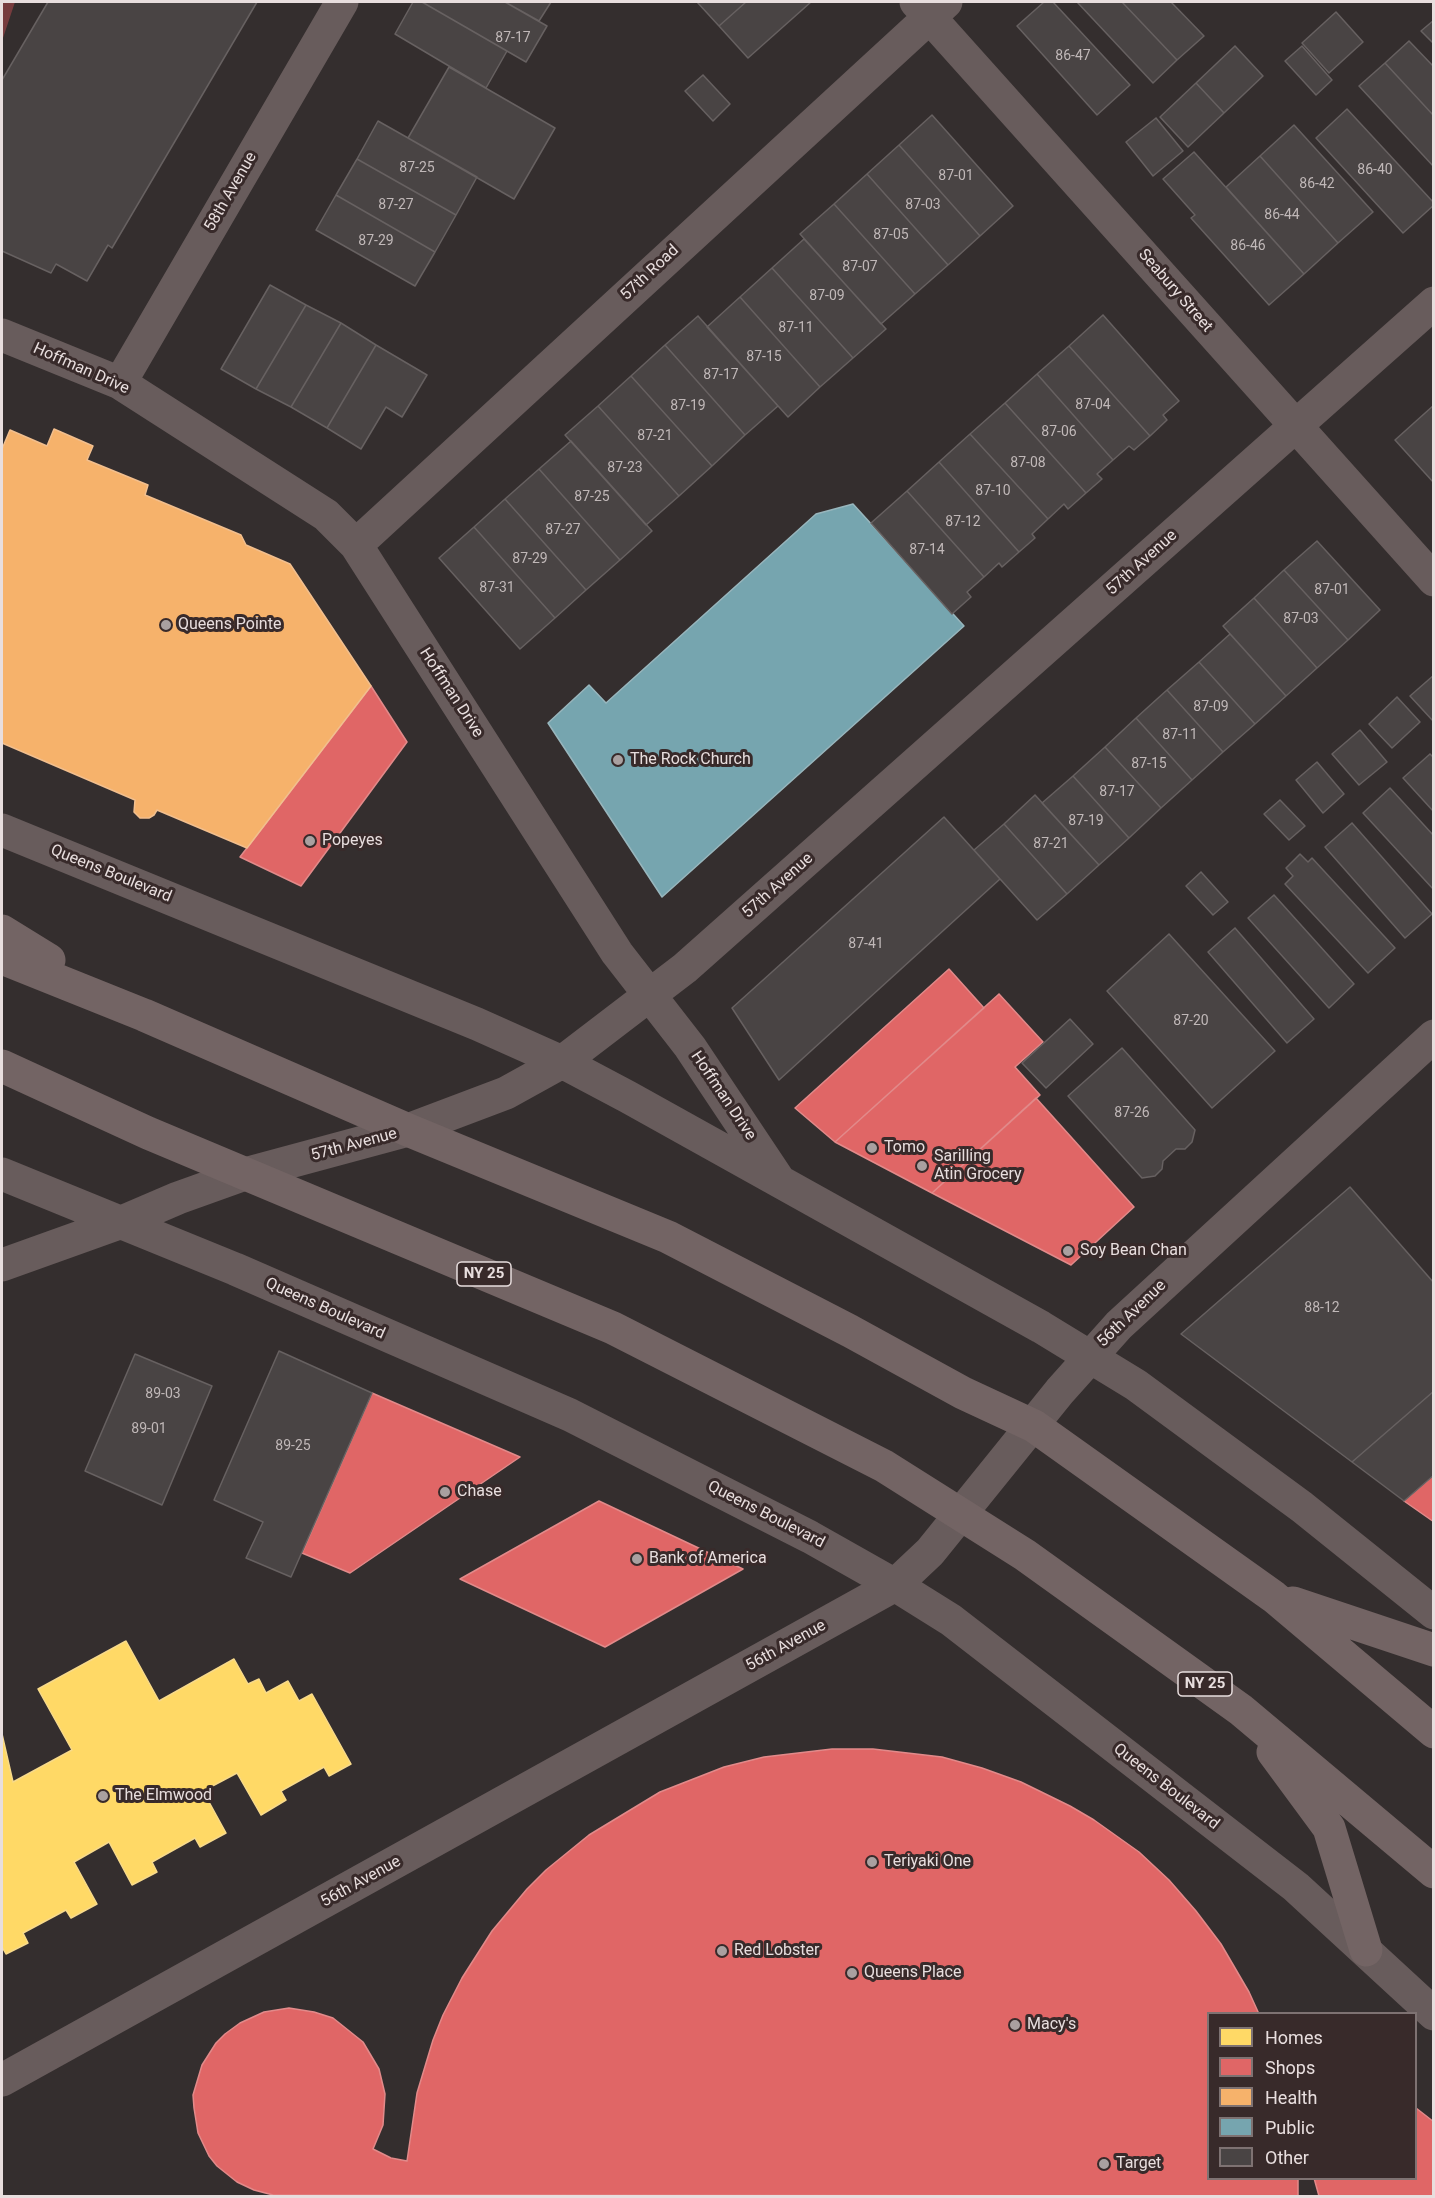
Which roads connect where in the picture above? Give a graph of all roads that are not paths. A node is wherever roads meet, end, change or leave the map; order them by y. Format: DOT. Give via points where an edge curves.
graph roads {
  1 [pos="342,2"];
  2 [pos="930,6"];
  3 [pos="1434,303"];
  4 [pos="2,335"];
  5 [pos="120,383"];
  6 [pos="1295,428"];
  7 [pos="356,546"];
  8 [pos="1434,580"];
  9 [pos="2,830"];
  10 [pos="2,931"];
  11 [pos="2,958"];
  12 [pos="651,996"];
  13 [pos="144,1015"];
  14 [pos="1434,1036"];
  15 [pos="562,1062"];
  16 [pos="2,1066"];
  17 [pos="408,1130"];
  18 [pos="2,1174"];
  19 [pos="245,1174"];
  20 [pos="781,1183"];
  21 [pos="122,1222"];
  22 [pos="2,1265"];
  23 [pos="1090,1356"];
  24 [pos="1034,1426"];
  25 [pos="961,1515"];
  26 [pos="895,1585"];
  27 [pos="1274,1597"];
  28 [pos="1434,1613"];
  29 [pos="1434,1650"];
  30 [pos="1241,1710"];
  31 [pos="1434,1732"];
  32 [pos="1434,1872"];
  33 [pos="1366,1950"];
  34 [pos="1434,2014"];
  35 [pos="2,2080"];
  1 -- 5 [label="street, 58th Avenue"];
  2 -- 6 [label="street, Seabury Street"];
  2 -- 7 [label="street, 57th Road"];
  3 -- 6 [label="street, 57th Avenue"];
  4 -- 5 [label="street, Hoffman Drive"];
  5 -- 7 [label="street, Hoffman Drive" via="326,515"];
  6 -- 8 [label="street, Seabury Street"];
  6 -- 12 [label="street, 57th Avenue"];
  7 -- 12 [label="street, Hoffman Drive" via="617,953"];
  9 -- 15 [label="street, Queens Boulevard"];
  10 -- 13 [label="main road"];
  11 -- 13 [label="main road"];
  12 -- 15 [label="street, 57th Avenue"];
  12 -- 20 [label="street, Hoffman Drive"];
  13 -- 17 [label="main road"];
  14 -- 23 [label="street, 56th Avenue"];
  15 -- 17 [label="street, 57th Avenue" via="506,1093"];
  15 -- 20 [label="street, Queens Boulevard"];
  16 -- 19 [label="main road, NY 25"];
  17 -- 19 [label="street, 57th Avenue"];
  17 -- 24 [label="main road" via="668,1237 963,1393"];
  18 -- 21 [label="street, Queens Boulevard"];
  19 -- 21 [label="street, 57th Avenue"];
  19 -- 25 [label="main road, NY 25" via="614,1328 884,1466"];
  20 -- 23 [label="street, Queens Boulevard"];
  21 -- 22 [label="street, 57th Avenue"];
  21 -- 26 [label="street, Queens Boulevard" via="570,1415 810,1537"];
  23 -- 24 [label="street, 56th Avenue"];
  23 -- 28 [label="street, Queens Boulevard" via="1136,1385 1302,1507"];
  24 -- 25 [label="street, 56th Avenue"];
  24 -- 27 [label="main road"];
  25 -- 26 [label="street, 56th Avenue"];
  25 -- 30 [label="main road, NY 25" via="1025,1555"];
  26 -- 33 [label="street, Queens Boulevard" via="951,1620 1296,1887"];
  26 -- 35 [label="street, 56th Avenue"];
  27 -- 29 [label="main road"];
  27 -- 31 [label="main road"];
  30 -- 32 [label="main road, NY 25"];
  30 -- 33 [label="main road" via="1329,1828"];
  33 -- 34 [label="street, Queens Boulevard"];
}
